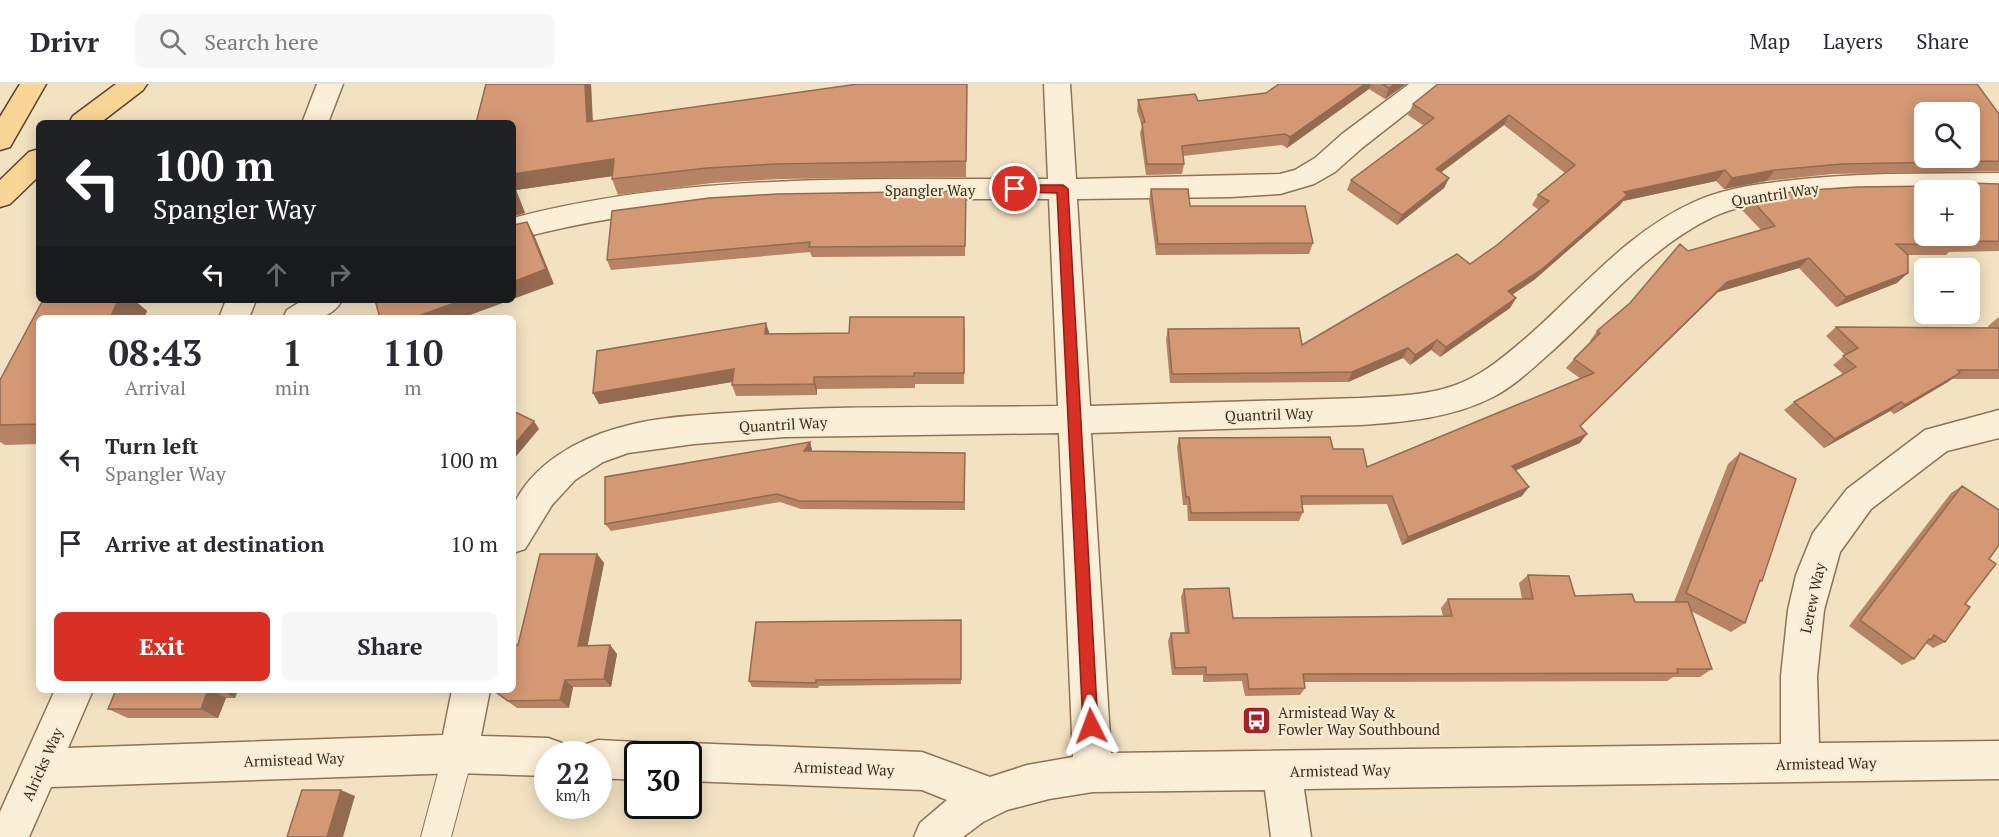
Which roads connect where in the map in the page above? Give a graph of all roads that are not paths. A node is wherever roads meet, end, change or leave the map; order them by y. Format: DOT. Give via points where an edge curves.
graph roads {
  1 [pos="33,84"];
  2 [pos="134,84"];
  3 [pos="330,84"];
  4 [pos="1057,84"];
  5 [pos="1427,84"];
  6 [pos="86,120"];
  7 [pos="316,120"];
  8 [pos="0,140"];
  9 [pos="36,162"];
  10 [pos="1999,183"];
  11 [pos="1063,189"];
  12 [pos="0,197"];
  13 [pos="516,228"];
  14 [pos="322,303"];
  15 [pos="303,315"];
  16 [pos="1075,421"];
  17 [pos="1999,424"];
  18 [pos="516,532"];
  19 [pos="73,693"];
  20 [pos="470,693"];
  21 [pos="458,754"];
  22 [pos="534,757"];
  23 [pos="1999,760"];
  24 [pos="702,763"];
  25 [pos="1800,764"];
  26 [pos="41,768"];
  27 [pos="1282,771"];
  28 [pos="1093,773"];
  29 [pos="988,796"];
  30 [pos="9,837"];
  31 [pos="436,837"];
  32 [pos="934,837"];
  33 [pos="1291,837"];
  1 -- 8 [label="main road"];
  2 -- 6 [label="main road"];
  3 -- 7 [label="street"];
  4 -- 11 [label="street"];
  5 -- 11 [label="street, Spangler Way" via="1325,165 1304,177 1230,188"];
  9 -- 12 [label="main road"];
  10 -- 16 [label="street, Quantril Way" via="1829,185 1712,206 1671,226 1642,249 1497,381 1441,403"];
  11 -- 13 [label="street, Spangler Way" via="775,191 680,196 587,210"];
  11 -- 16 [label="street"];
  14 -- 15 [label="street"];
  16 -- 18 [label="street, Quantril Way" via="835,421 634,437 605,445 576,460 549,481"];
  16 -- 28 [label="street"];
  17 -- 25 [label="street, Lerew Way" via="1937,440 1859,499 1826,544 1806,610 1799,676"];
  19 -- 26 [label="street, Alricks Way"];
  20 -- 21 [label="street"];
  21 -- 22 [label="street, Armistead Way"];
  21 -- 26 [label="street, Armistead Way"];
  21 -- 31 [label="lane"];
  23 -- 25 [label="street, Armistead Way"];
  24 -- 29 [label="street, Armistead Way" via="922,771"];
  25 -- 27 [label="street, Armistead Way"];
  26 -- 30 [label="street, Alricks Way"];
  27 -- 28 [label="street, Armistead Way"];
  27 -- 33 [label="street"];
  28 -- 29 [label="street, Armistead Way" via="1031,782"];
  29 -- 32 [label="street"];
}
